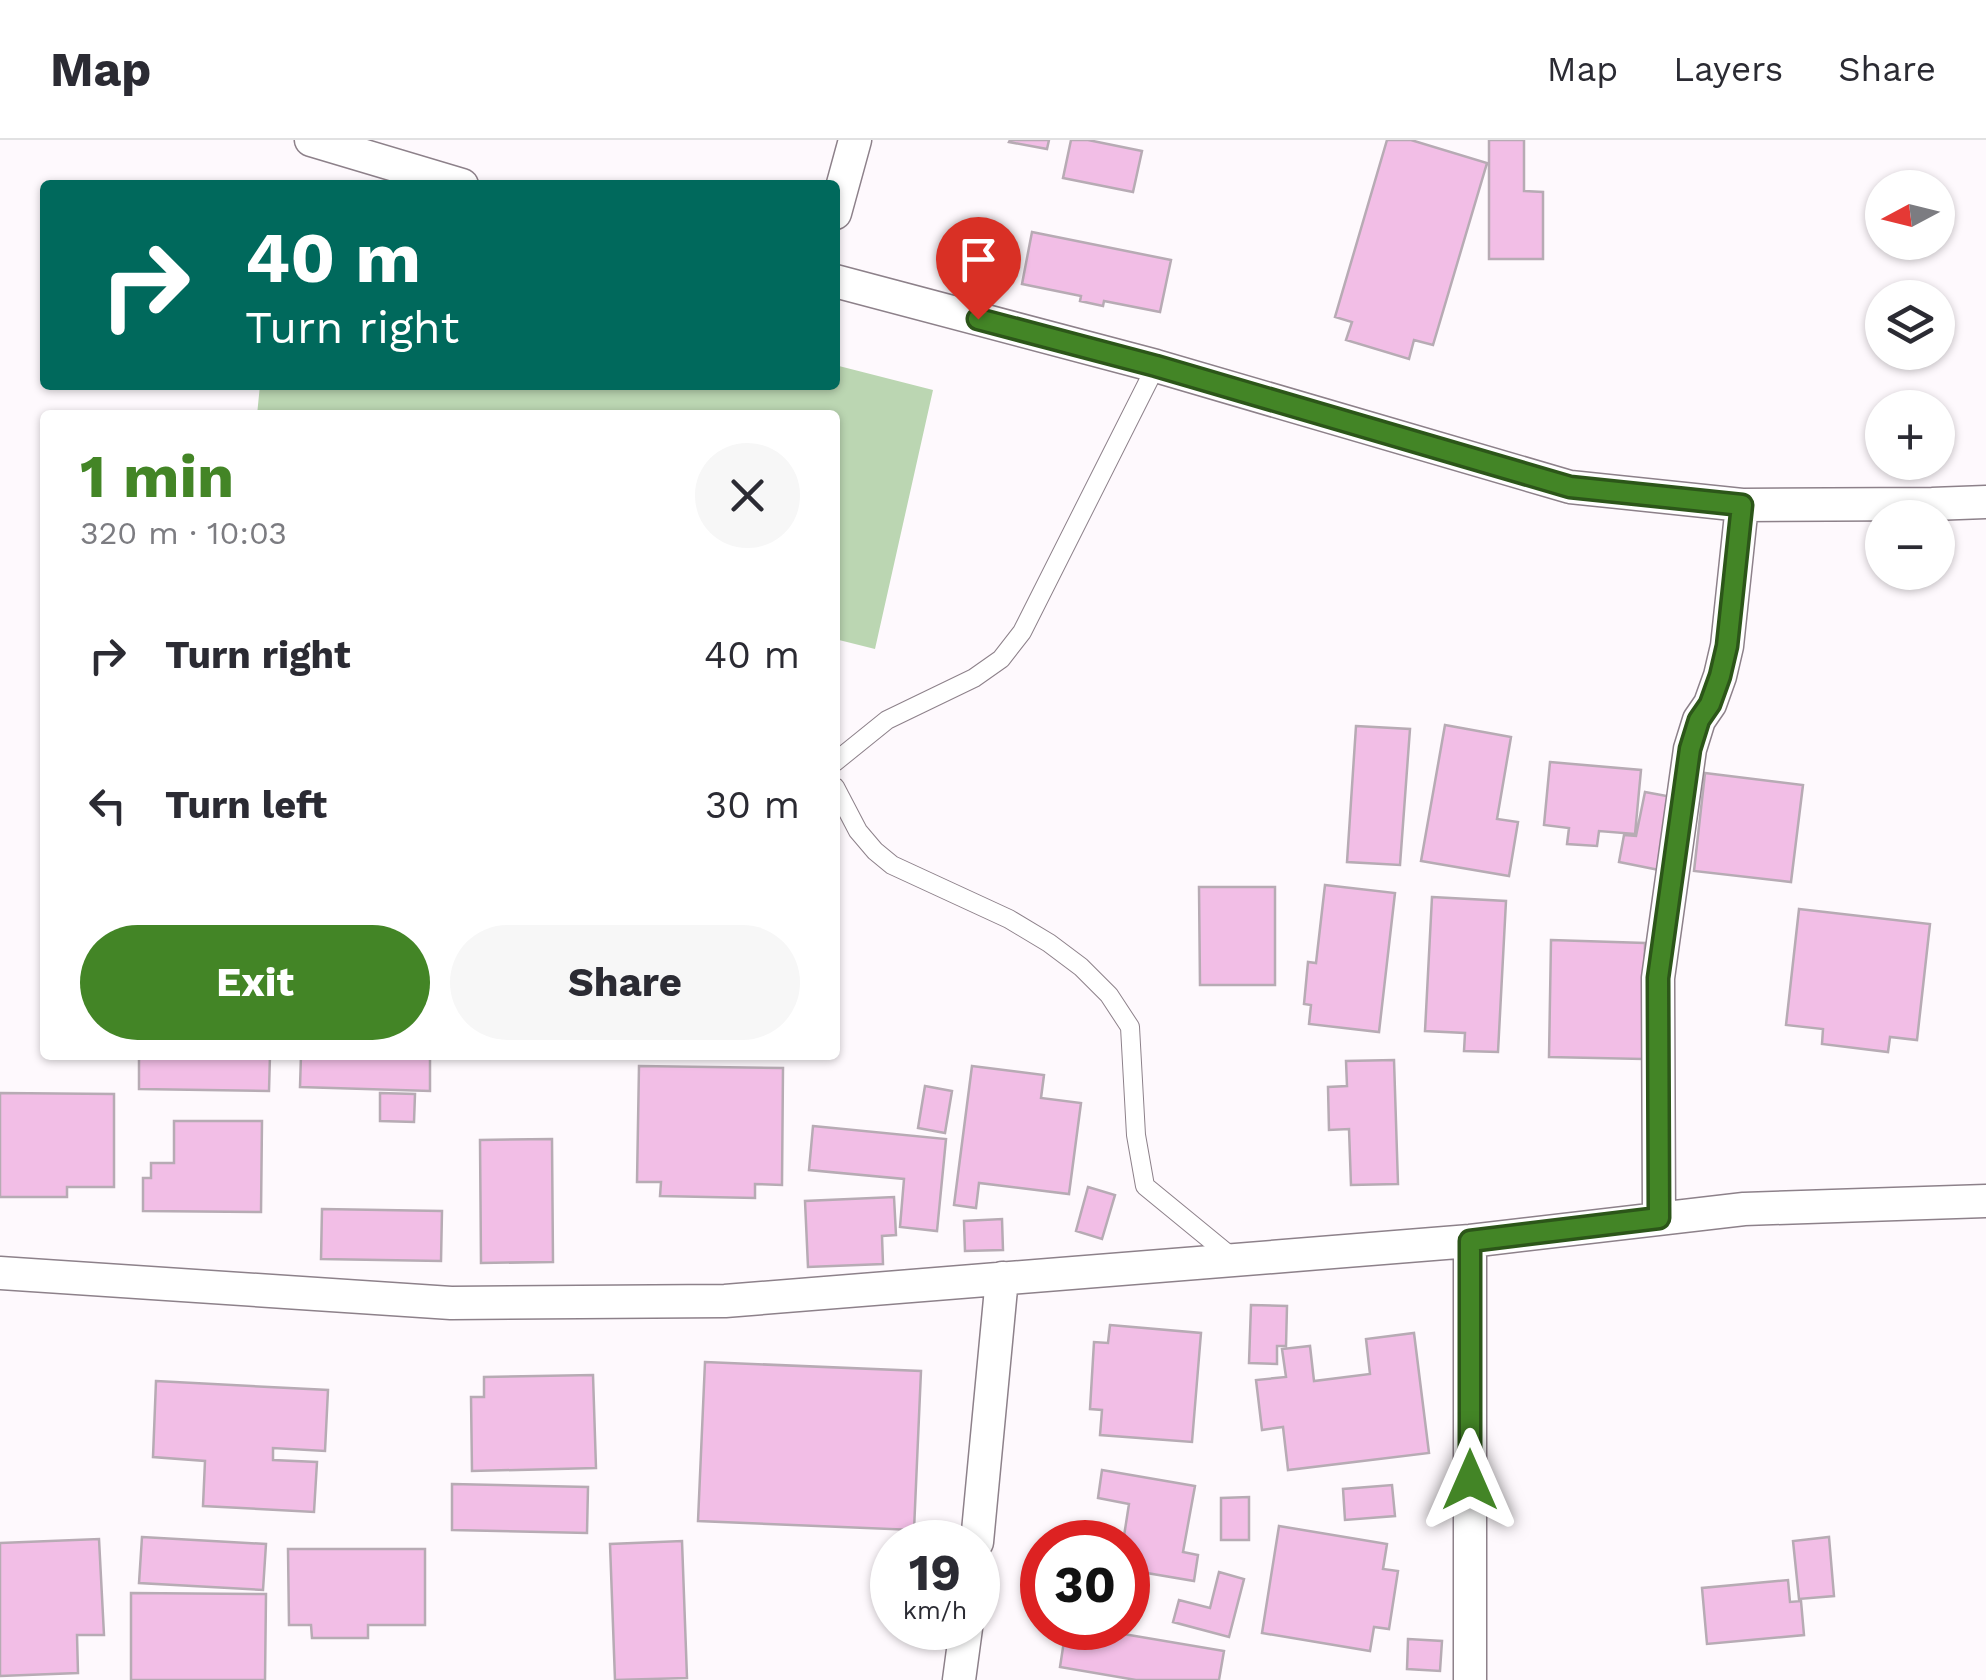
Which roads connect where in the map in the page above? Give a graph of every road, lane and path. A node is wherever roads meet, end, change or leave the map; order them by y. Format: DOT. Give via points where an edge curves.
graph roads {
  1 [pos="311,140"];
  2 [pos="855,140"];
  3 [pos="445,180"];
  4 [pos="840,195"];
  5 [pos="840,283"];
  6 [pos="1156,366"];
  7 [pos="1986,502"];
  8 [pos="1742,505"];
  9 [pos="840,758"];
  10 [pos="840,796"];
  11 [pos="1986,1201"];
  12 [pos="1659,1218"];
  13 [pos="1470,1241"];
  14 [pos="1235,1259"];
  15 [pos="0,1273"];
  16 [pos="1002,1278"];
  17 [pos="979,1520"];
  18 [pos="963,1650"];
  19 [pos="958,1680"];
  20 [pos="1470,1680"];
  1 -- 3 [label="street"];
  2 -- 4 [label="street"];
  5 -- 6 [label="street"];
  6 -- 8 [label="street" via="1570,487"];
  6 -- 9 [label="lane" via="1022,632 1001,659 886,720"];
  7 -- 8 [label="street"];
  8 -- 12 [label="street" via="1727,646 1690,749 1658,978"];
  10 -- 14 [label="lane" via="858,831 892,865 1050,943 1109,995 1130,1027 1145,1186"];
  11 -- 12 [label="street"];
  12 -- 13 [label="street"];
  13 -- 14 [label="street"];
  13 -- 20 [label="street"];
  14 -- 16 [label="street"];
  15 -- 16 [label="street" via="451,1303 725,1302"];
  16 -- 17 [label="street"];
  18 -- 19 [label="street"];
}
